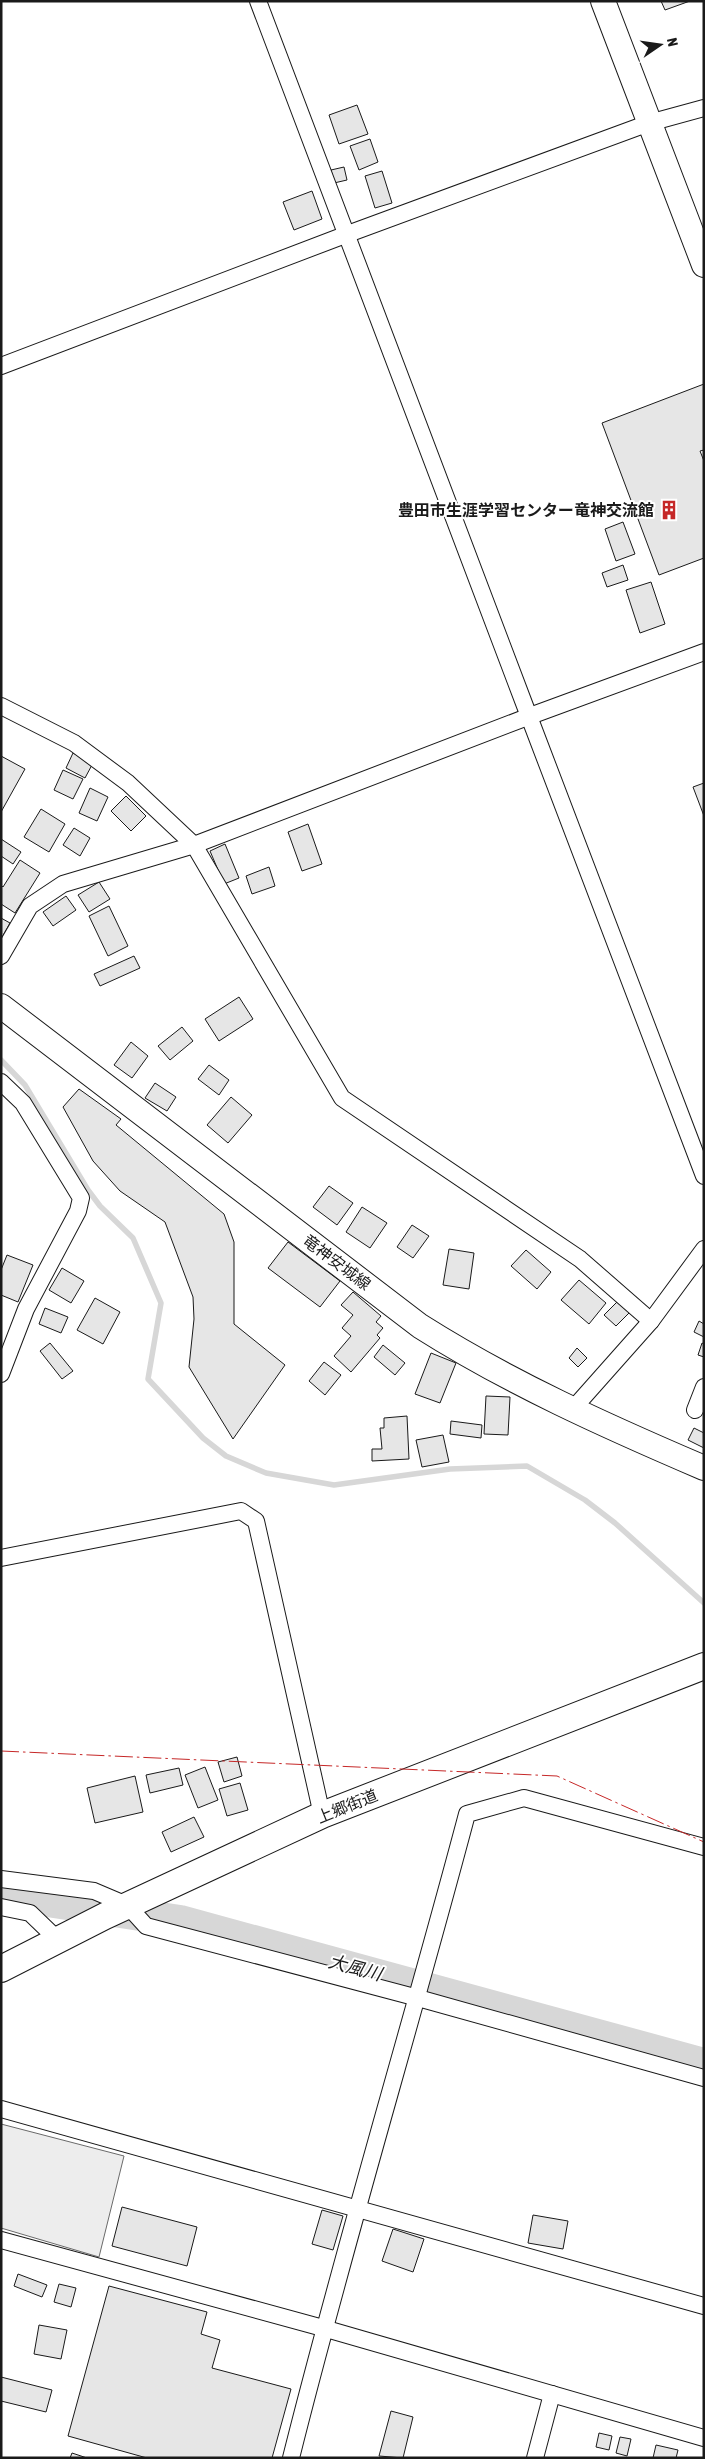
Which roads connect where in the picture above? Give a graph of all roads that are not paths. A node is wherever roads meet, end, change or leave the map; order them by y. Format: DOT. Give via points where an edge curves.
graph roads {
  1 [pos="258,1"];
  2 [pos="603,1"];
  3 [pos="704,108"];
  4 [pos="649,123"];
  5 [pos="345,235"];
  6 [pos="704,265"];
  7 [pos="1,366"];
  8 [pos="704,652"];
  9 [pos="1,706"];
  10 [pos="530,716"];
  11 [pos="194,845"];
  12 [pos="1,956"];
  13 [pos="1,1006"];
  14 [pos="1,1082"];
  15 [pos="704,1176"];
  16 [pos="704,1249"];
  17 [pos="651,1321"];
  18 [pos="1,1374"];
  19 [pos="704,1386"];
  20 [pos="572,1410"];
  21 [pos="695,1410"];
  22 [pos="704,1468"];
  23 [pos="1,1558"];
  24 [pos="704,1666"];
  25 [pos="322,1815"];
  26 [pos="704,1847"];
  27 [pos="1,1879"];
  28 [pos="127,1906"];
  29 [pos="1,1907"];
  30 [pos="58,1940"];
  31 [pos="1,1969"];
  32 [pos="418,1998"];
  33 [pos="704,2078"];
  34 [pos="1,2110"];
  35 [pos="357,2209"];
  36 [pos="1,2240"];
  37 [pos="704,2306"];
  38 [pos="323,2328"];
  39 [pos="552,2394"];
  40 [pos="704,2438"];
  41 [pos="291,2458"];
  42 [pos="535,2458"];
  1 -- 5 [label="street"];
  2 -- 4 [label="street"];
  3 -- 4 [label="street"];
  4 -- 5 [label="street"];
  4 -- 6 [label="street"];
  5 -- 7 [label="street"];
  5 -- 10 [label="street"];
  8 -- 10 [label="street"];
  9 -- 11 [label="street" via="74,743 128,783"];
  10 -- 11 [label="street"];
  10 -- 15 [label="street"];
  11 -- 12 [label="street" via="63,884 30,906"];
  11 -- 17 [label="street" via="342,1098 580,1258"];
  13 -- 20 [label="street, 竜神安城線" via="420,1326 471,1358"];
  14 -- 18 [label="street" via="23,1103 81,1198 78,1211 26,1309"];
  16 -- 17 [label="street"];
  17 -- 20 [label="street"];
  19 -- 21 [label="street"];
  20 -- 22 [label="street, 竜神安城線"];
  23 -- 25 [label="street" via="241,1511 256,1521"];
  24 -- 25 [label="main road, 上郷街道"];
  25 -- 28 [label="main road, 上郷街道"];
  26 -- 32 [label="street" via="524,1798 467,1814"];
  27 -- 28 [label="street" via="94,1891"];
  28 -- 30 [label="main road, 上郷街道"];
  28 -- 32 [label="street" via="146,1926"];
  29 -- 30 [label="street" via="30,1912"];
  30 -- 31 [label="main road, 上郷街道"];
  32 -- 33 [label="street"];
  32 -- 35 [label="street"];
  34 -- 35 [label="street"];
  35 -- 37 [label="street"];
  35 -- 38 [label="street"];
  36 -- 38 [label="street"];
  38 -- 39 [label="street"];
  38 -- 41 [label="street"];
  39 -- 40 [label="street"];
  39 -- 42 [label="street"];
}
